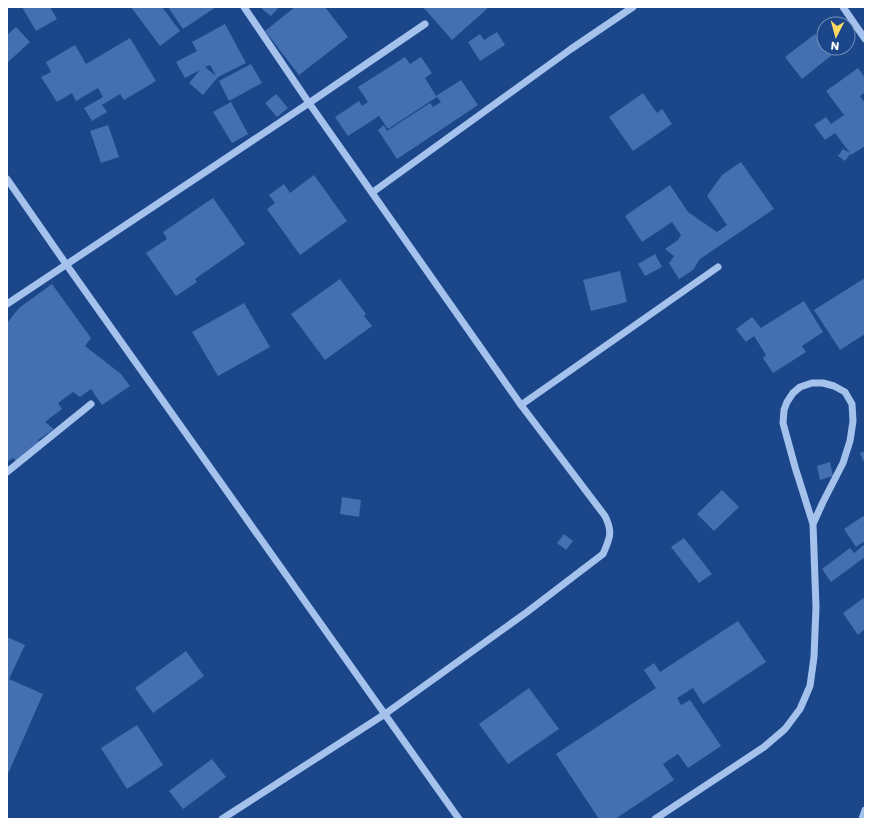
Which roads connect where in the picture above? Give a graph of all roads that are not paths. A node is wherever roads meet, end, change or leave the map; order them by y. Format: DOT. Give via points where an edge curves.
graph roads {
  1 [pos="244,7"];
  2 [pos="633,7"];
  3 [pos="843,7"];
  4 [pos="425,24"];
  5 [pos="865,40"];
  6 [pos="310,104"];
  7 [pos="7,179"];
  8 [pos="373,192"];
  9 [pos="66,264"];
  10 [pos="718,267"];
  11 [pos="7,304"];
  12 [pos="90,404"];
  13 [pos="521,405"];
  14 [pos="7,472"];
  15 [pos="813,524"];
  16 [pos="385,714"];
  17 [pos="865,810"];
  18 [pos="222,819"];
  19 [pos="459,819"];
  20 [pos="655,819"];
  21 [pos="862,819"];
  1 -- 6 [label="street"];
  2 -- 8 [label="street"];
  3 -- 5 [label="street"];
  4 -- 6 [label="street"];
  6 -- 8 [label="street"];
  6 -- 9 [label="street"];
  7 -- 9 [label="street"];
  8 -- 13 [label="street"];
  9 -- 11 [label="street"];
  9 -- 16 [label="street"];
  10 -- 13 [label="street"];
  12 -- 14 [label="street"];
  13 -- 16 [label="street" via="605,516 610,527 603,554"];
  15 -- 15 [label="street" via="843,463 853,421 852,404 845,392 823,383 812,383 792,393 787,402 783,423"];
  15 -- 20 [label="street" via="816,607 814,658 810,686 800,709 786,729 764,747"];
  16 -- 18 [label="street"];
  16 -- 19 [label="street"];
  17 -- 21 [label="street"];
}
